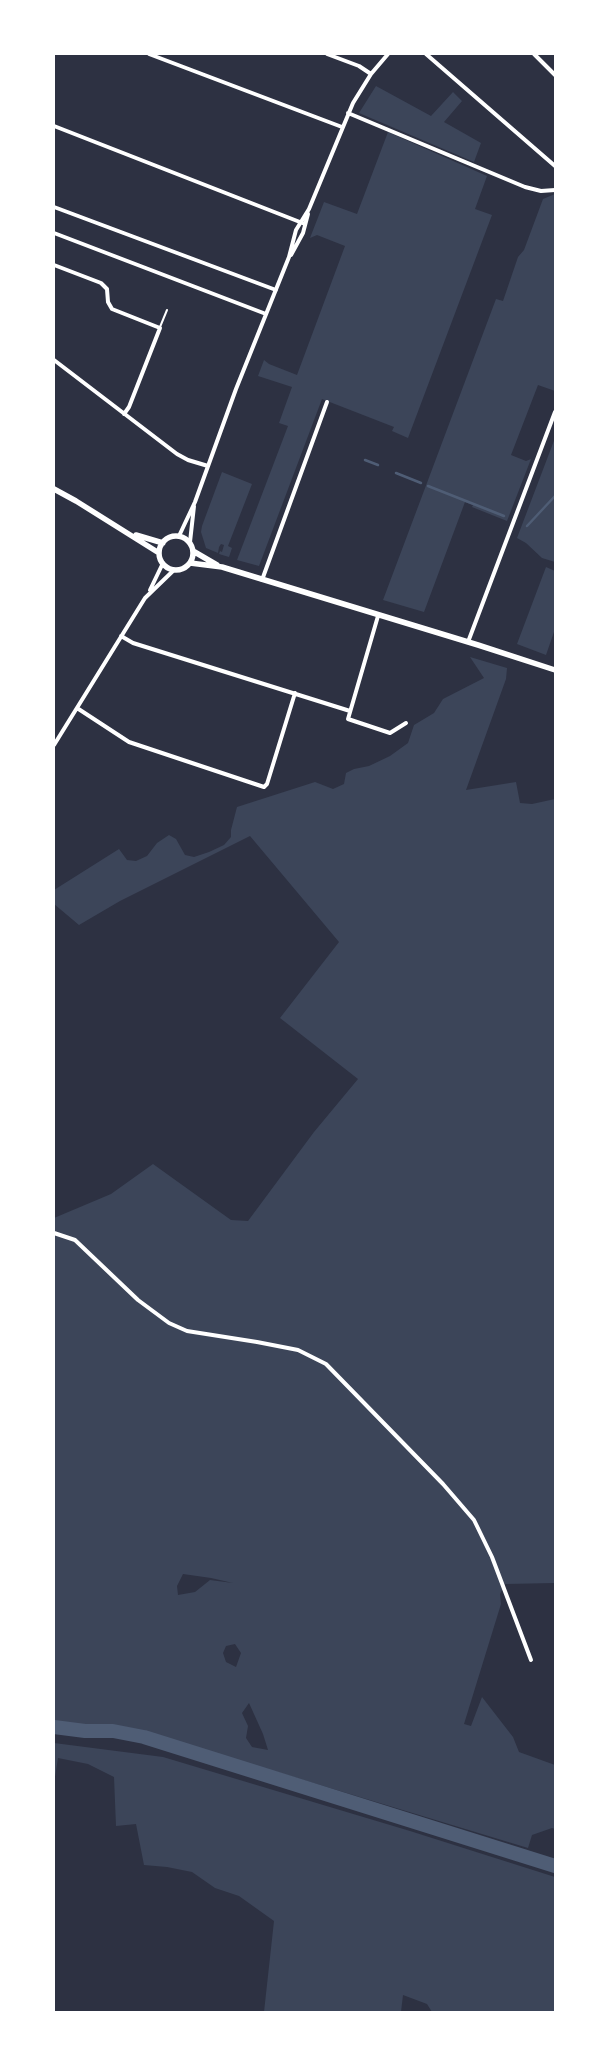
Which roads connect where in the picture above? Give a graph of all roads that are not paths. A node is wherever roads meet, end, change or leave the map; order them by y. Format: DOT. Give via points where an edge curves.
graph roads {
  1 [pos="149,54"];
  2 [pos="327,54"];
  3 [pos="388,54"];
  4 [pos="426,54"];
  5 [pos="534,54"];
  6 [pos="371,74"];
  7 [pos="555,75"];
  8 [pos="348,113"];
  9 [pos="54,126"];
  10 [pos="342,127"];
  11 [pos="555,166"];
  12 [pos="555,190"];
  13 [pos="54,207"];
  14 [pos="303,223"];
  15 [pos="54,234"];
  16 [pos="290,257"];
  17 [pos="54,265"];
  18 [pos="276,290"];
  19 [pos="167,310"];
  20 [pos="266,314"];
  21 [pos="160,328"];
  22 [pos="54,360"];
  23 [pos="327,402"];
  24 [pos="555,412"];
  25 [pos="124,414"];
  26 [pos="208,466"];
  27 [pos="54,484"];
  28 [pos="54,489"];
  29 [pos="70,497"];
  30 [pos="195,502"];
  31 [pos="130,533"];
  32 [pos="178,536"];
  33 [pos="190,542"];
  34 [pos="163,543"];
  35 [pos="193,551"];
  36 [pos="160,553"];
  37 [pos="190,563"];
  38 [pos="163,564"];
  39 [pos="222,567"];
  40 [pos="174,570"];
  41 [pos="262,580"];
  42 [pos="149,592"];
  43 [pos="378,616"];
  44 [pos="121,636"];
  45 [pos="468,642"];
  46 [pos="555,670"];
  47 [pos="294,693"];
  48 [pos="76,708"];
  49 [pos="350,711"];
  50 [pos="406,723"];
  51 [pos="54,745"];
  52 [pos="54,1233"];
  53 [pos="531,1660"];
  1 -- 10 [label="street"];
  2 -- 6 [label="street"];
  3 -- 6 [label="street"];
  4 -- 11 [label="street"];
  5 -- 7 [label="street"];
  6 -- 8 [label="street"];
  8 -- 10 [label="street"];
  8 -- 12 [label="street" via="525,187"];
  9 -- 14 [label="street"];
  10 -- 14 [label="street"];
  13 -- 18 [label="street"];
  14 -- 16 [label="street" via="299,243"];
  14 -- 16 [label="street" via="292,240"];
  15 -- 20 [label="street"];
  16 -- 18 [label="street"];
  17 -- 21 [label="street" via="100,283 107,289 112,309"];
  18 -- 20 [label="street"];
  19 -- 21 [label="lane"];
  20 -- 26 [label="street"];
  21 -- 25 [label="street"];
  22 -- 25 [label="street"];
  23 -- 41 [label="street"];
  24 -- 45 [label="street"];
  25 -- 26 [label="street" via="182,457"];
  26 -- 30 [label="street"];
  27 -- 29 [label="main road"];
  28 -- 29 [label="main road"];
  29 -- 31 [label="main road"];
  30 -- 32 [label="street"];
  30 -- 33 [label="street"];
  31 -- 34 [label="main road"];
  31 -- 36 [label="main road"];
  32 -- 33 [label="main road"];
  32 -- 34 [label="main road"];
  33 -- 35 [label="main road"];
  34 -- 36 [label="main road"];
  35 -- 37 [label="main road"];
  35 -- 39 [label="main road"];
  36 -- 38 [label="main road"];
  37 -- 39 [label="main road"];
  37 -- 40 [label="main road" via="183,569"];
  38 -- 40 [label="main road"];
  38 -- 42 [label="street"];
  39 -- 41 [label="main road"];
  40 -- 42 [label="street"];
  41 -- 43 [label="main road"];
  42 -- 44 [label="street"];
  43 -- 45 [label="main road"];
  43 -- 49 [label="street"];
  44 -- 47 [label="street" via="132,643"];
  44 -- 48 [label="street"];
  45 -- 46 [label="main road"];
  47 -- 48 [label="street" via="264,787 129,742"];
  47 -- 49 [label="street"];
  48 -- 51 [label="street"];
  49 -- 50 [label="street" via="348,719 390,733"];
  52 -- 53 [label="street" via="75,1240 138,1300 169,1323 188,1331 298,1350 326,1364 474,1520 492,1557"];
}
